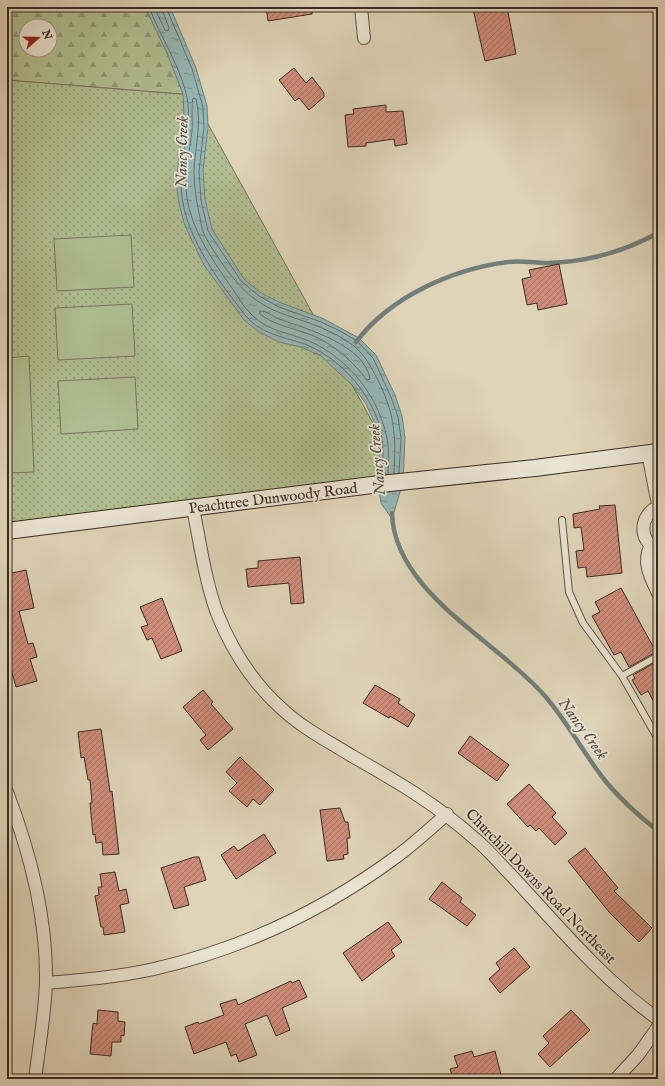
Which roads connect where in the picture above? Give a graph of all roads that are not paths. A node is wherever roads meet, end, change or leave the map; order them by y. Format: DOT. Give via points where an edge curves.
graph roads {
  1 [pos="361,7"];
  2 [pos="364,38"];
  3 [pos="653,453"];
  4 [pos="658,506"];
  5 [pos="193,508"];
  6 [pos="562,520"];
  7 [pos="7,531"];
  8 [pos="655,547"];
  9 [pos="658,593"];
  10 [pos="658,656"];
  11 [pos="622,676"];
  12 [pos="658,739"];
  13 [pos="7,792"];
  14 [pos="447,814"];
  15 [pos="46,983"];
  16 [pos="658,1019"];
  17 [pos="658,1027"];
  18 [pos="35,1079"];
  19 [pos="616,1079"];
  1 -- 2 [label="street"];
  3 -- 4 [label="street"];
  3 -- 5 [label="main road, Peachtree Dunwoody Road"];
  4 -- 8 [label="street" via="649,512 642,530 645,538"];
  5 -- 7 [label="main road, Peachtree Dunwoody Road"];
  5 -- 14 [label="street, Churchill Downs Road Northeast" via="217,613 234,650 258,684 280,708 306,728 420,795"];
  6 -- 11 [label="lane" via="569,592 583,623"];
  8 -- 9 [label="street" via="647,554 647,565"];
  10 -- 11 [label="lane"];
  11 -- 12 [label="lane"];
  13 -- 15 [label="street" via="29,858 41,920"];
  14 -- 15 [label="street" via="398,856 353,887 306,914 257,936 206,955 153,969 100,978"];
  14 -- 16 [label="street, Churchill Downs Road Northeast" via="476,840 613,983"];
  15 -- 18 [label="street"];
  17 -- 19 [label="street" via="638,1055"];
}
